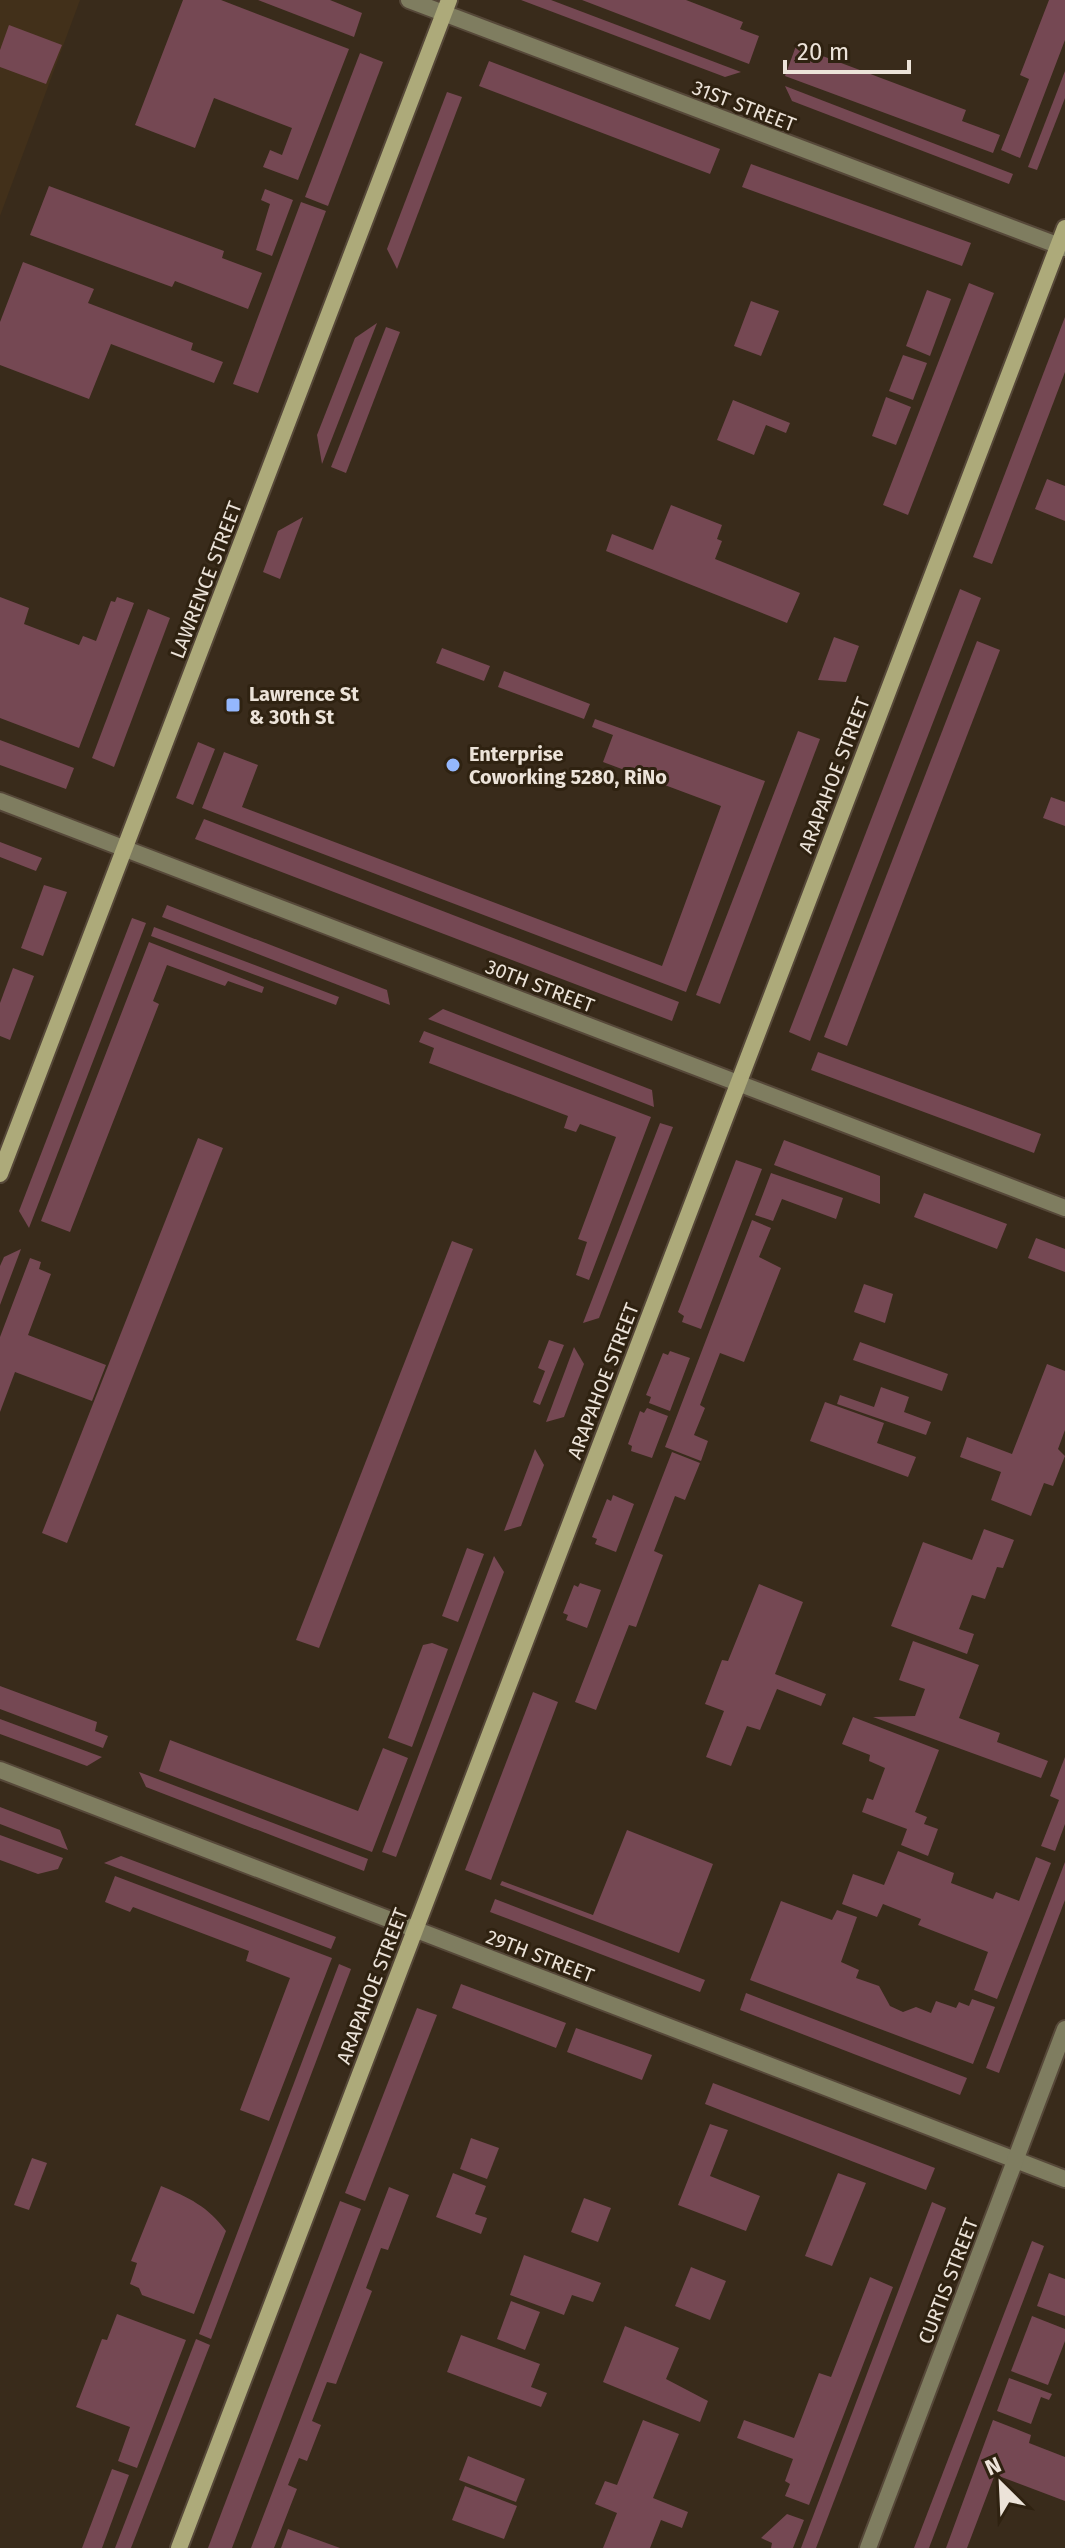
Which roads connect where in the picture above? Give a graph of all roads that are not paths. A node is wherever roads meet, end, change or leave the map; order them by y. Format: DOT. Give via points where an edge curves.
graph roads {
  1 [pos="409,0"];
  2 [pos="447,7"];
  3 [pos="1065,228"];
  4 [pos="1062,247"];
  5 [pos="0,801"];
  6 [pos="125,849"];
  7 [pos="738,1083"];
  8 [pos="0,1174"];
  9 [pos="1065,1208"];
  10 [pos="0,1770"];
  11 [pos="416,1929"];
  12 [pos="1065,2029"];
  13 [pos="1015,2160"];
  14 [pos="1065,2179"];
  15 [pos="179,2548"];
  16 [pos="868,2548"];
  1 -- 2 [label="street, 31ST STREET"];
  2 -- 4 [label="street, 31ST STREET"];
  2 -- 6 [label="street, LAWRENCE STREET"];
  3 -- 4 [label="street, ARAPAHOE STREET"];
  4 -- 7 [label="street, ARAPAHOE STREET"];
  5 -- 6 [label="street, 30TH STREET"];
  6 -- 7 [label="street, 30TH STREET"];
  6 -- 8 [label="street, LAWRENCE STREET"];
  7 -- 9 [label="street, 30TH STREET"];
  7 -- 11 [label="street, ARAPAHOE STREET"];
  10 -- 11 [label="street, 29TH STREET"];
  11 -- 13 [label="street, 29TH STREET"];
  11 -- 15 [label="street, ARAPAHOE STREET"];
  12 -- 13 [label="street, CURTIS STREET"];
  13 -- 14 [label="street, 29TH STREET"];
  13 -- 16 [label="street, CURTIS STREET"];
}
